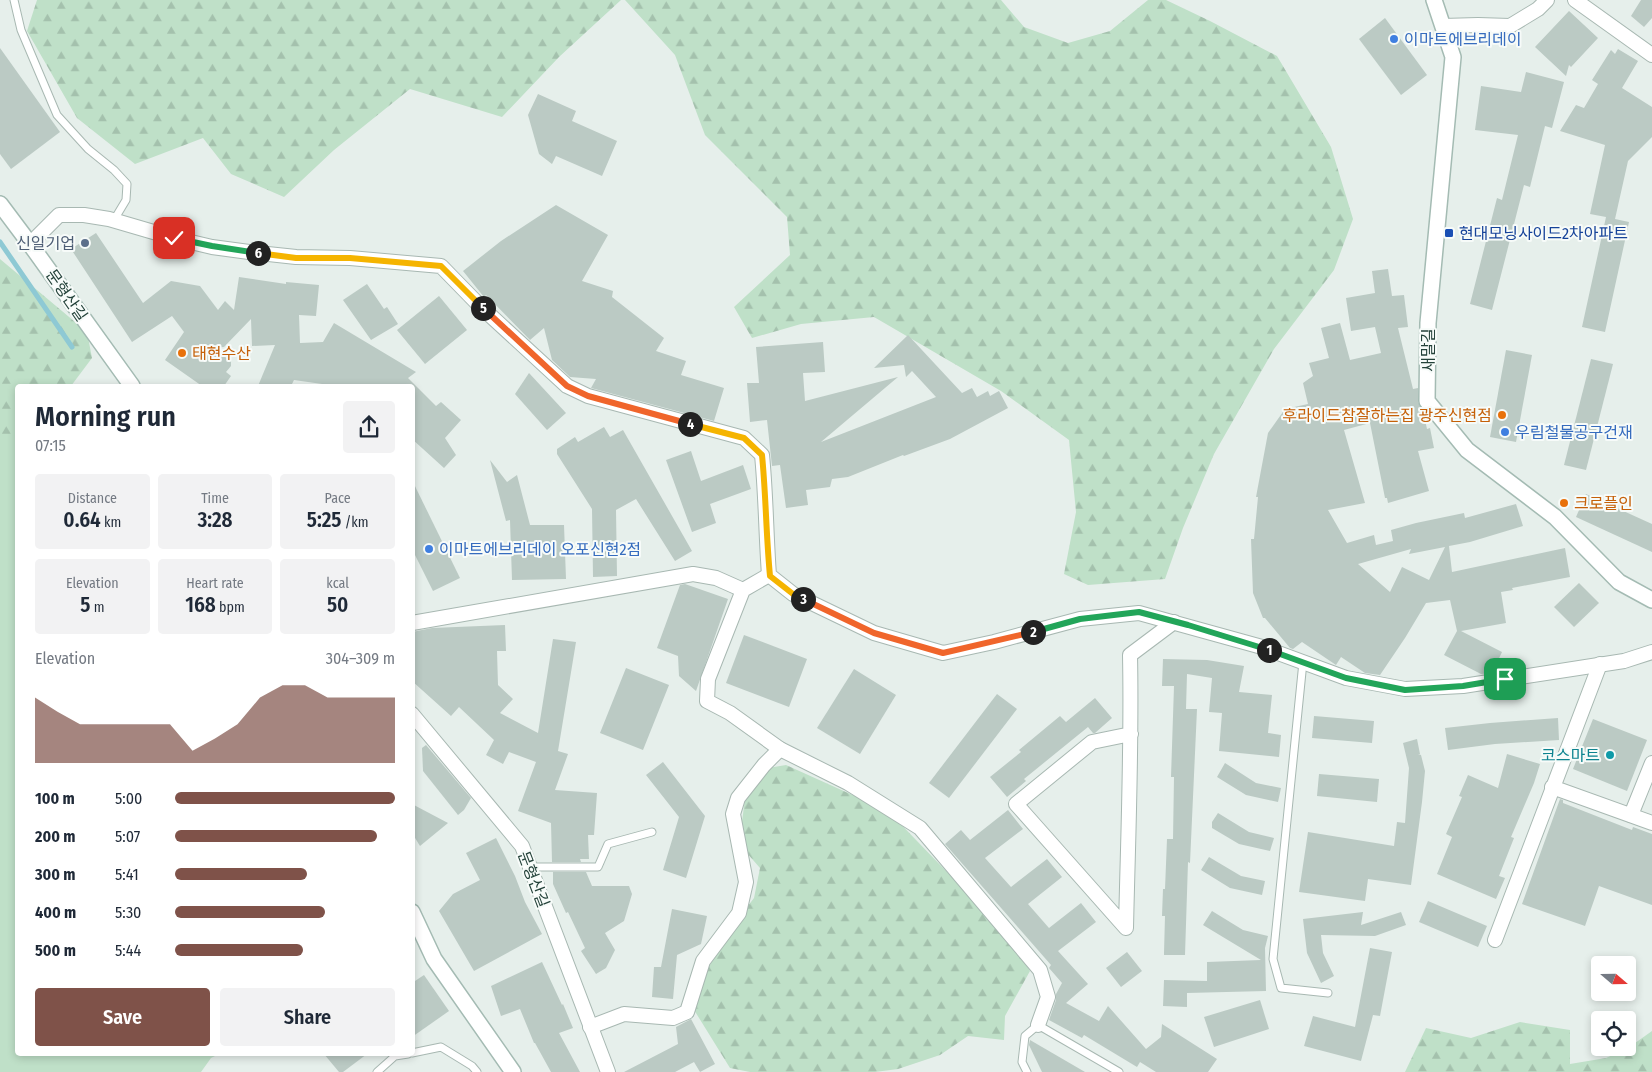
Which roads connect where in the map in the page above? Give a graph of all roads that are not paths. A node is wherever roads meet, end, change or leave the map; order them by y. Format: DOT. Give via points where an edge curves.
graph roads {
  1 [pos="14,0"];
  2 [pos="1434,0"];
  3 [pos="1547,0"];
  4 [pos="1575,0"];
  5 [pos="1443,26"];
  6 [pos="1652,55"];
  7 [pos="0,204"];
  8 [pos="114,220"];
  9 [pos="30,244"];
  10 [pos="131,384"];
  11 [pos="770,576"];
  12 [pos="743,590"];
  13 [pos="1652,600"];
  14 [pos="415,622"];
  15 [pos="1174,622"];
  16 [pos="1652,652"];
  17 [pos="1303,662"];
  18 [pos="1600,664"];
  19 [pos="415,718"];
  20 [pos="1131,734"];
  21 [pos="780,749"];
  22 [pos="1652,763"];
  23 [pos="1552,787"];
  24 [pos="1631,815"];
  25 [pos="1652,823"];
  26 [pos="652,832"];
  27 [pos="529,867"];
  28 [pos="415,918"];
  29 [pos="1495,940"];
  30 [pos="1328,993"];
  31 [pos="1038,1025"];
  32 [pos="590,1027"];
  33 [pos="415,1052"];
  34 [pos="395,1056"];
  35 [pos="377,1072"];
  36 [pos="477,1072"];
  37 [pos="513,1072"];
  38 [pos="608,1072"];
  39 [pos="1027,1072"];
  40 [pos="1119,1072"];
  1 -- 8 [label="lane" via="21,30 57,115 127,184 126,200"];
  2 -- 5 [label="street, 새말길"];
  3 -- 5 [label="street" via="1510,26"];
  4 -- 6 [label="street"];
  5 -- 13 [label="street, 새말길" via="1453,57 1428,323 1428,401 1467,450 1555,517 1620,582"];
  7 -- 9 [label="street, 문형산길"];
  8 -- 9 [label="street" via="59,215"];
  8 -- 11 [label="street" via="183,240 249,252 296,258 441,266 567,386 588,396 744,438 762,455"];
  9 -- 10 [label="street, 문형산길"];
  11 -- 12 [label="street"];
  11 -- 15 [label="street" via="793,594 874,633 943,653 1080,619 1139,612"];
  12 -- 14 [label="street" via="716,578 693,574"];
  12 -- 21 [label="street" via="708,679 707,701 730,713"];
  15 -- 17 [label="street"];
  15 -- 20 [label="street" via="1130,654"];
  16 -- 18 [label="street"];
  17 -- 18 [label="street" via="1346,678 1405,690 1463,686"];
  17 -- 30 [label="lane" via="1273,960 1281,988"];
  18 -- 23 [label="street"];
  19 -- 27 [label="street, 문형산길" via="522,846"];
  20 -- 20 [label="street" via="1128,805 1126,928 1016,804 1092,742"];
  21 -- 31 [label="street" via="848,783 920,828 1040,970 1048,997"];
  21 -- 32 [label="street" via="738,798 733,814 746,882 738,913 703,961 687,1012 673,1018 624,1014"];
  22 -- 24 [label="street"];
  23 -- 24 [label="street"];
  23 -- 29 [label="street"];
  24 -- 25 [label="street"];
  26 -- 27 [label="lane" via="608,844 598,867"];
  27 -- 32 [label="street, 문형산길"];
  28 -- 37 [label="street" via="434,959"];
  31 -- 39 [label="lane" via="1025,1036 1022,1062"];
  31 -- 40 [label="lane"];
  32 -- 38 [label="street, 문형산길"];
  33 -- 36 [label="lane" via="441,1047"];
  34 -- 35 [label="lane"];
}
